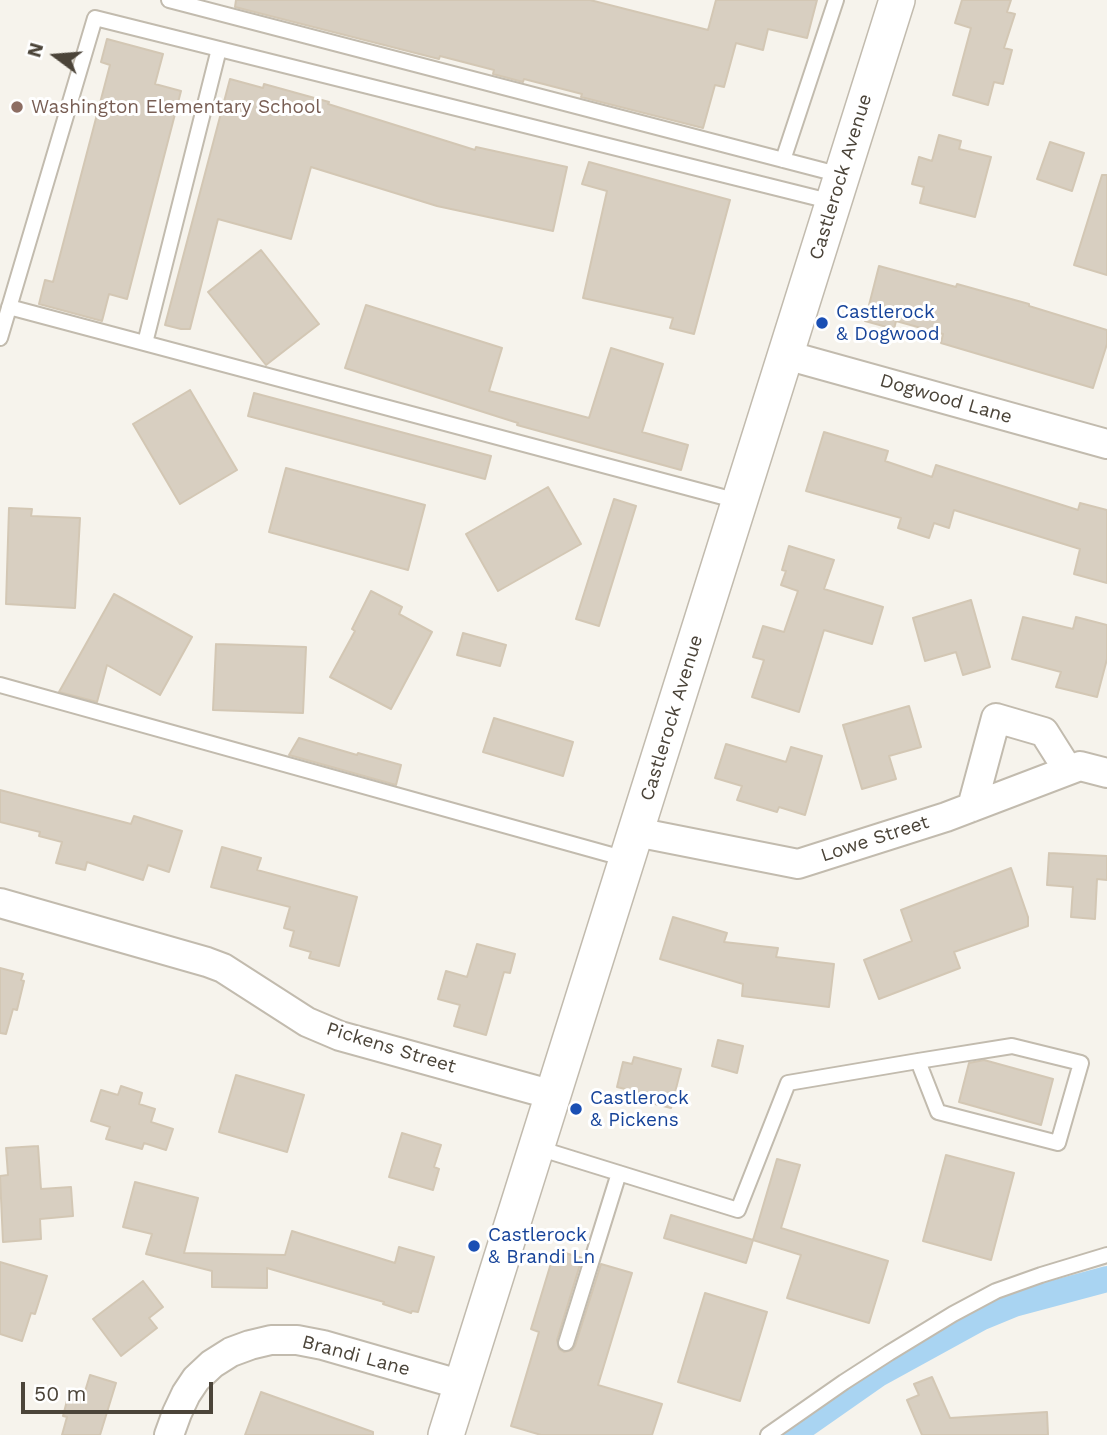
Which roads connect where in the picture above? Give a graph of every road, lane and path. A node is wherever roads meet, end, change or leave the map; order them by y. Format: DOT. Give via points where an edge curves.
graph roads {
  1 [pos="169,0"];
  2 [pos="836,0"];
  3 [pos="897,0"];
  4 [pos="219,49"];
  5 [pos="783,160"];
  6 [pos="837,189"];
  7 [pos="9,307"];
  8 [pos="0,338"];
  9 [pos="145,343"];
  10 [pos="786,355"];
  11 [pos="1107,444"];
  12 [pos="739,502"];
  13 [pos="0,685"];
  14 [pos="1068,770"];
  15 [pos="1107,773"];
  16 [pos="972,807"];
  17 [pos="631,846"];
  18 [pos="0,903"];
  19 [pos="918,1061"];
  20 [pos="553,1095"];
  21 [pos="536,1147"];
  22 [pos="619,1173"];
  23 [pos="1107,1255"];
  24 [pos="566,1343"];
  25 [pos="462,1385"];
  26 [pos="169,1435"];
  27 [pos="446,1435"];
  28 [pos="768,1435"];
  1 -- 5 [label="lane"];
  2 -- 5 [label="lane"];
  3 -- 6 [label="street, Castlerock Avenue"];
  4 -- 6 [label="lane"];
  4 -- 7 [label="lane" via="95,18"];
  4 -- 9 [label="lane"];
  5 -- 6 [label="lane"];
  6 -- 10 [label="street, Castlerock Avenue"];
  7 -- 8 [label="lane"];
  7 -- 9 [label="lane"];
  9 -- 12 [label="lane"];
  10 -- 11 [label="street, Dogwood Lane"];
  10 -- 12 [label="street, Castlerock Avenue"];
  12 -- 17 [label="street, Castlerock Avenue"];
  13 -- 17 [label="lane"];
  14 -- 15 [label="street, Lowe Street" via="1080,766"];
  14 -- 16 [label="street, Lowe Street"];
  14 -- 16 [label="street" via="1044,732 996,718"];
  16 -- 17 [label="street, Lowe Street" via="798,864"];
  17 -- 20 [label="street, Castlerock Avenue"];
  18 -- 20 [label="street, Pickens Street" via="208,962 307,1022 340,1035"];
  19 -- 19 [label="lane" via="1012,1046 1081,1063 1058,1143 938,1112"];
  19 -- 22 [label="lane" via="788,1083 738,1210"];
  20 -- 21 [label="street, Castlerock Avenue"];
  21 -- 22 [label="lane"];
  21 -- 25 [label="street, Castlerock Avenue"];
  22 -- 24 [label="lane"];
  23 -- 28 [label="lane" via="996,1291 844,1382"];
  25 -- 26 [label="street, Brandi Lane" via="323,1345 271,1340 231,1352 212,1364 186,1394"];
  25 -- 27 [label="street, Castlerock Avenue"];
}
